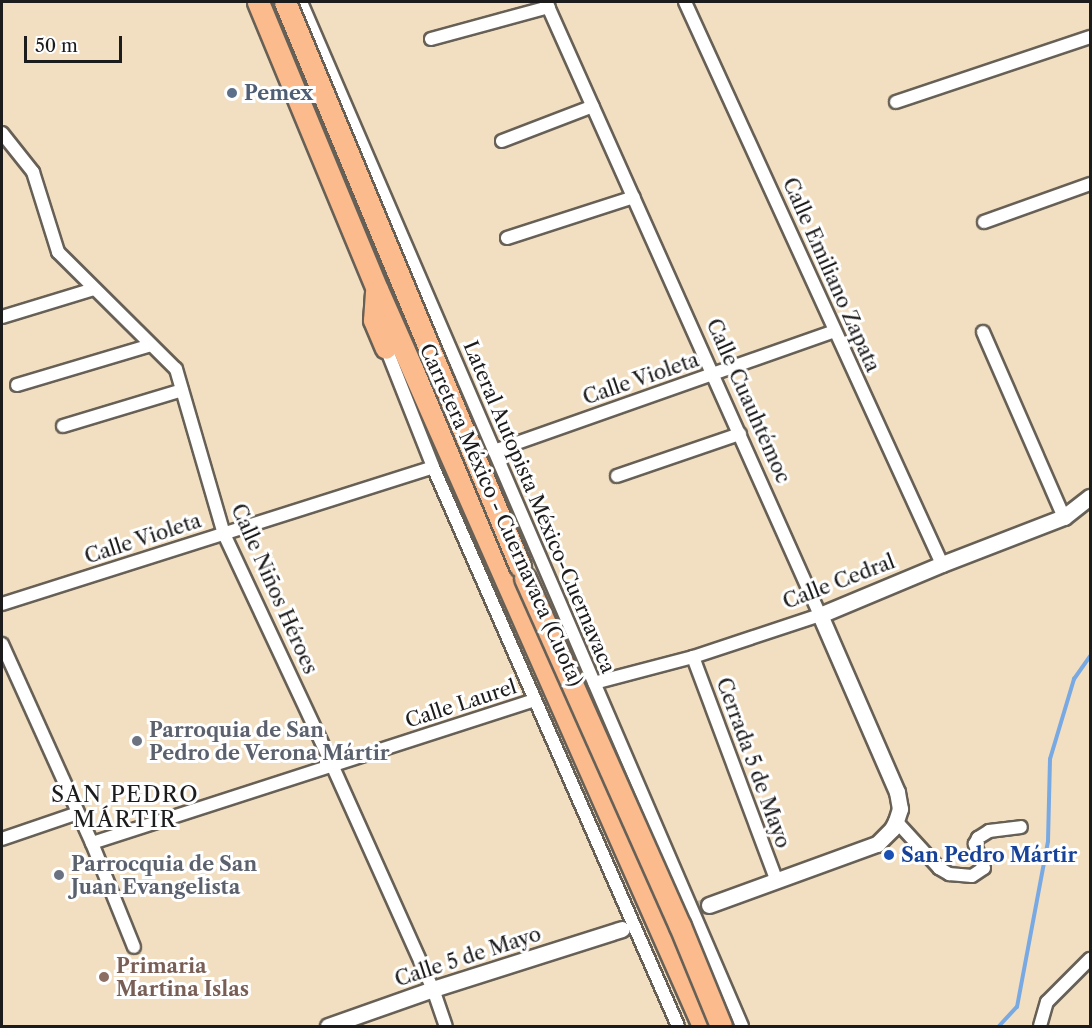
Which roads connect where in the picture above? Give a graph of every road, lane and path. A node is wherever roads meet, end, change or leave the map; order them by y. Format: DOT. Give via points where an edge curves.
graph roads {
  1 [pos="258,2"];
  2 [pos="268,2"];
  3 [pos="283,2"];
  4 [pos="301,2"];
  5 [pos="686,2"];
  6 [pos="547,4"];
  7 [pos="1090,37"];
  8 [pos="431,39"];
  9 [pos="896,102"];
  10 [pos="593,106"];
  11 [pos="2,133"];
  12 [pos="502,141"];
  13 [pos="1090,184"];
  14 [pos="634,197"];
  15 [pos="984,222"];
  16 [pos="507,238"];
  17 [pos="94,289"];
  18 [pos="377,289"];
  19 [pos="2,317"];
  20 [pos="835,331"];
  21 [pos="983,332"];
  22 [pos="151,345"];
  23 [pos="386,348"];
  24 [pos="713,374"];
  25 [pos="17,385"];
  26 [pos="182,390"];
  27 [pos="63,426"];
  28 [pos="740,434"];
  29 [pos="494,451"];
  30 [pos="433,467"];
  31 [pos="617,476"];
  32 [pos="1090,497"];
  33 [pos="1064,517"];
  34 [pos="224,534"];
  35 [pos="942,564"];
  36 [pos="2,604"];
  37 [pos="820,615"];
  38 [pos="2,644"];
  39 [pos="693,657"];
  40 [pos="594,683"];
  41 [pos="534,700"];
  42 [pos="333,767"];
  43 [pos="78,813"];
  44 [pos="896,821"];
  45 [pos="1021,827"];
  46 [pos="2,839"];
  47 [pos="92,843"];
  48 [pos="777,882"];
  49 [pos="709,905"];
  50 [pos="622,929"];
  51 [pos="134,947"];
  52 [pos="1090,959"];
  53 [pos="433,989"];
  54 [pos="328,1026"];
  55 [pos="446,1026"];
  56 [pos="678,1026"];
  57 [pos="703,1026"];
  58 [pos="713,1026"];
  59 [pos="721,1026"];
  60 [pos="727,1026"];
  61 [pos="742,1026"];
  62 [pos="1040,1026"];
  1 -- 18 [label="highway, Carretera México - Cuernavaca (Cuota)"];
  2 -- 58 [label="highway"];
  3 -- 59 [label="highway, bridge" via="523,572"];
  3 -- 60 [label="highway, Carretera México - Cuernavaca (Cuota)" via="351,182"];
  4 -- 29 [label="street, Lateral Autopista México-Cuernavaca"];
  5 -- 20 [label="street, Calle Emiliano Zapata"];
  6 -- 8 [label="street"];
  6 -- 10 [label="street, Calle Cuauhtémoc"];
  7 -- 9 [label="street"];
  10 -- 12 [label="street"];
  10 -- 14 [label="street, Calle Cuauhtémoc"];
  11 -- 17 [label="street, Calle Niños Héroes" via="33,172 58,252"];
  13 -- 15 [label="street"];
  14 -- 16 [label="street"];
  14 -- 24 [label="street, Calle Cuauhtémoc"];
  17 -- 19 [label="street"];
  17 -- 22 [label="street, Calle Niños Héroes"];
  18 -- 23 [label="highway" via="374,320"];
  18 -- 57 [label="highway, Carretera México - Cuernavaca (Cuota)"];
  20 -- 24 [label="street, Calle Violeta"];
  20 -- 35 [label="street, Calle Emiliano Zapata"];
  21 -- 33 [label="street"];
  22 -- 25 [label="street"];
  22 -- 26 [label="street, Calle Niños Héroes" via="176,369"];
  23 -- 30 [label="street"];
  24 -- 28 [label="street, Calle Cuauhtémoc"];
  24 -- 29 [label="street, Calle Violeta"];
  26 -- 27 [label="street"];
  26 -- 34 [label="street, Calle Niños Héroes"];
  28 -- 31 [label="street"];
  28 -- 37 [label="street, Calle Cuauhtémoc"];
  29 -- 40 [label="street, Lateral Autopista México-Cuernavaca"];
  30 -- 34 [label="street, Calle Violeta"];
  30 -- 41 [label="street"];
  32 -- 33 [label="street, Calle Cedral"];
  33 -- 35 [label="street, Calle Cedral"];
  34 -- 36 [label="street, Calle Violeta"];
  34 -- 42 [label="street, Calle Niños Héroes"];
  35 -- 37 [label="street, Calle Cedral"];
  37 -- 39 [label="street, Calle Cedral"];
  37 -- 44 [label="street, Calle Cuauhtémoc" via="897,792 900,809"];
  38 -- 43 [label="street"];
  39 -- 40 [label="street, Calle Cedral"];
  39 -- 48 [label="street, Cerrada 5 de Mayo"];
  40 -- 61 [label="street, Lateral Autopista México-Cuernavaca"];
  41 -- 42 [label="street, Calle Laurel"];
  41 -- 56 [label="street"];
  42 -- 47 [label="street, Calle Laurel"];
  42 -- 53 [label="street, Calle Niños Héroes"];
  43 -- 46 [label="street"];
  43 -- 47 [label="street"];
  44 -- 45 [label="street" via="939,868 949,874 972,876 984,868 975,844 978,838 989,831"];
  44 -- 48 [label="street" via="877,844"];
  47 -- 51 [label="street"];
  48 -- 49 [label="street"];
  50 -- 53 [label="street, Calle 5 de Mayo"];
  52 -- 62 [label="street" via="1047,1002"];
  53 -- 54 [label="street, Calle 5 de Mayo"];
  53 -- 55 [label="street, Calle Niños Héroes"];
}
